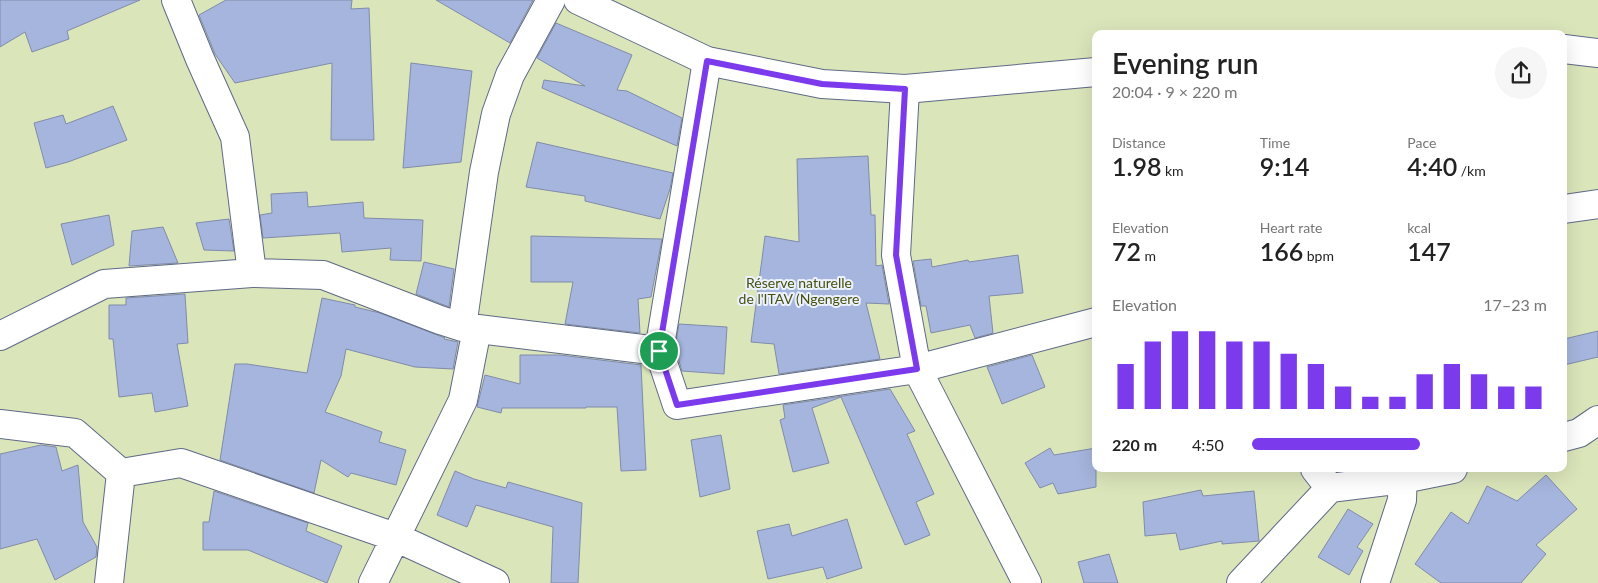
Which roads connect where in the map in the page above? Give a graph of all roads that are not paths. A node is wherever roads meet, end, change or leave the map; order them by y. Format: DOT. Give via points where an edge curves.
graph roads {
  1 [pos="176,0"];
  2 [pos="551,0"];
  3 [pos="578,0"];
  4 [pos="1567,49"];
  5 [pos="1598,53"];
  6 [pos="707,61"];
  7 [pos="1092,72"];
  8 [pos="905,89"];
  9 [pos="1598,204"];
  10 [pos="1567,209"];
  11 [pos="252,272"];
  12 [pos="1092,323"];
  13 [pos="470,328"];
  14 [pos="4,329"];
  15 [pos="659,351"];
  16 [pos="917,369"];
  17 [pos="1598,420"];
  18 [pos="0,424"];
  19 [pos="1567,436"];
  20 [pos="1423,472"];
  21 [pos="121,473"];
  22 [pos="1403,474"];
  23 [pos="1323,478"];
  24 [pos="396,537"];
  25 [pos="110,583"];
  26 [pos="373,583"];
  27 [pos="495,583"];
  28 [pos="1027,583"];
  29 [pos="1241,583"];
  30 [pos="1375,583"];
  1 -- 11 [label="street" via="235,137"];
  2 -- 13 [label="street" via="510,75 496,114 484,172"];
  3 -- 6 [label="street"];
  4 -- 5 [label="street"];
  6 -- 8 [label="street" via="822,84"];
  6 -- 15 [label="street"];
  7 -- 8 [label="street"];
  8 -- 16 [label="street" via="896,255"];
  9 -- 10 [label="street"];
  11 -- 13 [label="street" via="324,275 440,320"];
  11 -- 14 [label="street" via="104,284"];
  12 -- 16 [label="street"];
  13 -- 15 [label="street"];
  13 -- 24 [label="street" via="463,400"];
  15 -- 16 [label="street" via="677,405"];
  16 -- 28 [label="street"];
  17 -- 19 [label="street" via="1579,433"];
  18 -- 21 [label="street" via="76,433"];
  20 -- 22 [label="street"];
  21 -- 24 [label="street" via="181,462"];
  21 -- 25 [label="street"];
  22 -- 23 [label="street"];
  22 -- 30 [label="street" via="1402,500"];
  23 -- 29 [label="street"];
  24 -- 26 [label="street"];
  24 -- 27 [label="street"];
}
